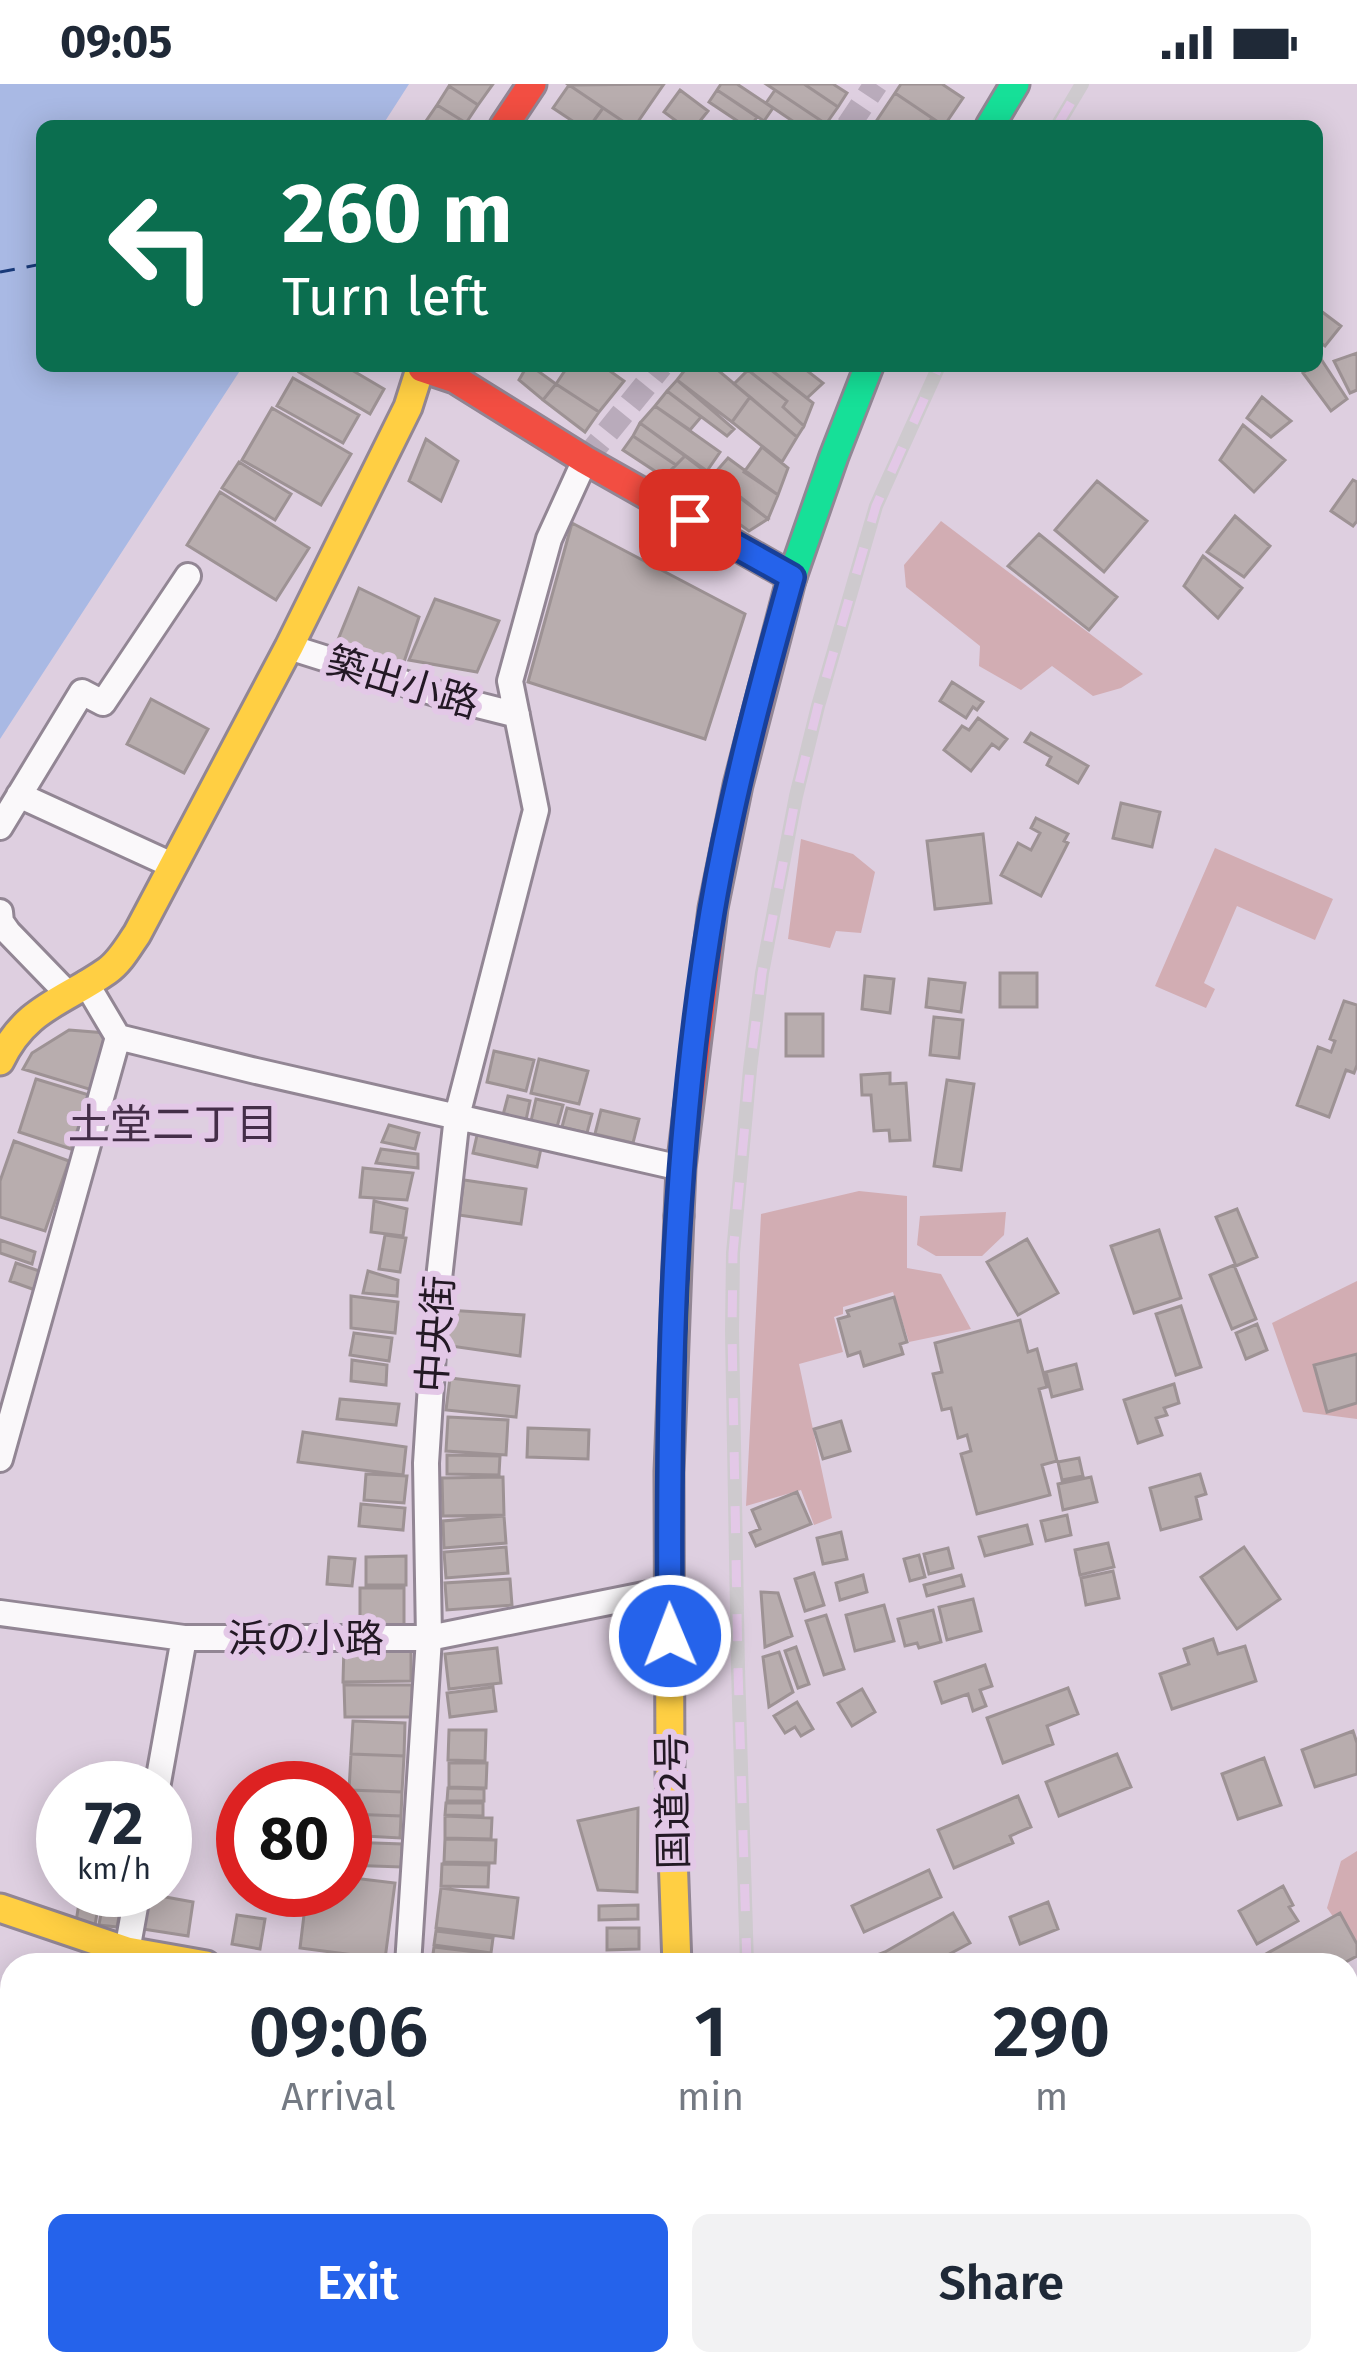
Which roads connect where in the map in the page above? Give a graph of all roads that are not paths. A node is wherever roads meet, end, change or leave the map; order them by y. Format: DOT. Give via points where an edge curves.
graph roads {
  1 [pos="532,84"];
  2 [pos="1015,84"];
  3 [pos="508,120"];
  4 [pos="994,120"];
  5 [pos="419,372"];
  6 [pos="435,372"];
  7 [pos="867,372"];
  8 [pos="585,460"];
  9 [pos="188,576"];
  10 [pos="792,577"];
  11 [pos="289,647"];
  12 [pos="517,716"];
  13 [pos="19,795"];
  14 [pos="0,827"];
  15 [pos="174,866"];
  16 [pos="0,913"];
  17 [pos="77,989"];
  18 [pos="118,1037"];
  19 [pos="0,1061"];
  20 [pos="457,1116"];
  21 [pos="681,1168"];
  22 [pos="0,1459"];
  23 [pos="669,1590"];
  24 [pos="0,1613"];
  25 [pos="184,1638"];
  26 [pos="429,1638"];
  27 [pos="162,1761"];
  28 [pos="0,1908"];
  29 [pos="133,1917"];
  30 [pos="127,1951"];
  31 [pos="138,1953"];
  32 [pos="409,1953"];
  33 [pos="677,1953"];
  1 -- 3 [label="main road"];
  2 -- 4 [label="main road"];
  5 -- 11 [label="main road"];
  6 -- 8 [label="main road"];
  7 -- 10 [label="main road, 国道2号"];
  8 -- 10 [label="main road"];
  8 -- 12 [label="street, 中央街" via="549,539 510,681"];
  9 -- 13 [label="street" via="103,703 82,692"];
  10 -- 21 [label="main road, 国道2号" via="713,908"];
  11 -- 12 [label="street, 築出小路"];
  11 -- 15 [label="main road"];
  12 -- 20 [label="street, 中央街" via="536,810"];
  13 -- 14 [label="street"];
  13 -- 15 [label="street"];
  15 -- 17 [label="main road" via="117,962"];
  16 -- 17 [label="street" via="8,932"];
  17 -- 18 [label="street"];
  17 -- 19 [label="main road" via="16,1029"];
  18 -- 20 [label="street"];
  18 -- 22 [label="street"];
  20 -- 21 [label="street"];
  20 -- 26 [label="street, 中央街" via="429,1418"];
  21 -- 23 [label="main road, 国道2号"];
  23 -- 26 [label="street, 浜の小路"];
  23 -- 33 [label="main road, 国道2号"];
  24 -- 25 [label="street, 浜の小路"];
  25 -- 26 [label="street, 浜の小路"];
  25 -- 27 [label="street"];
  26 -- 32 [label="street, 中央街"];
  28 -- 30 [label="main road"];
  29 -- 30 [label="street"];
  30 -- 31 [label="main road"];
}
